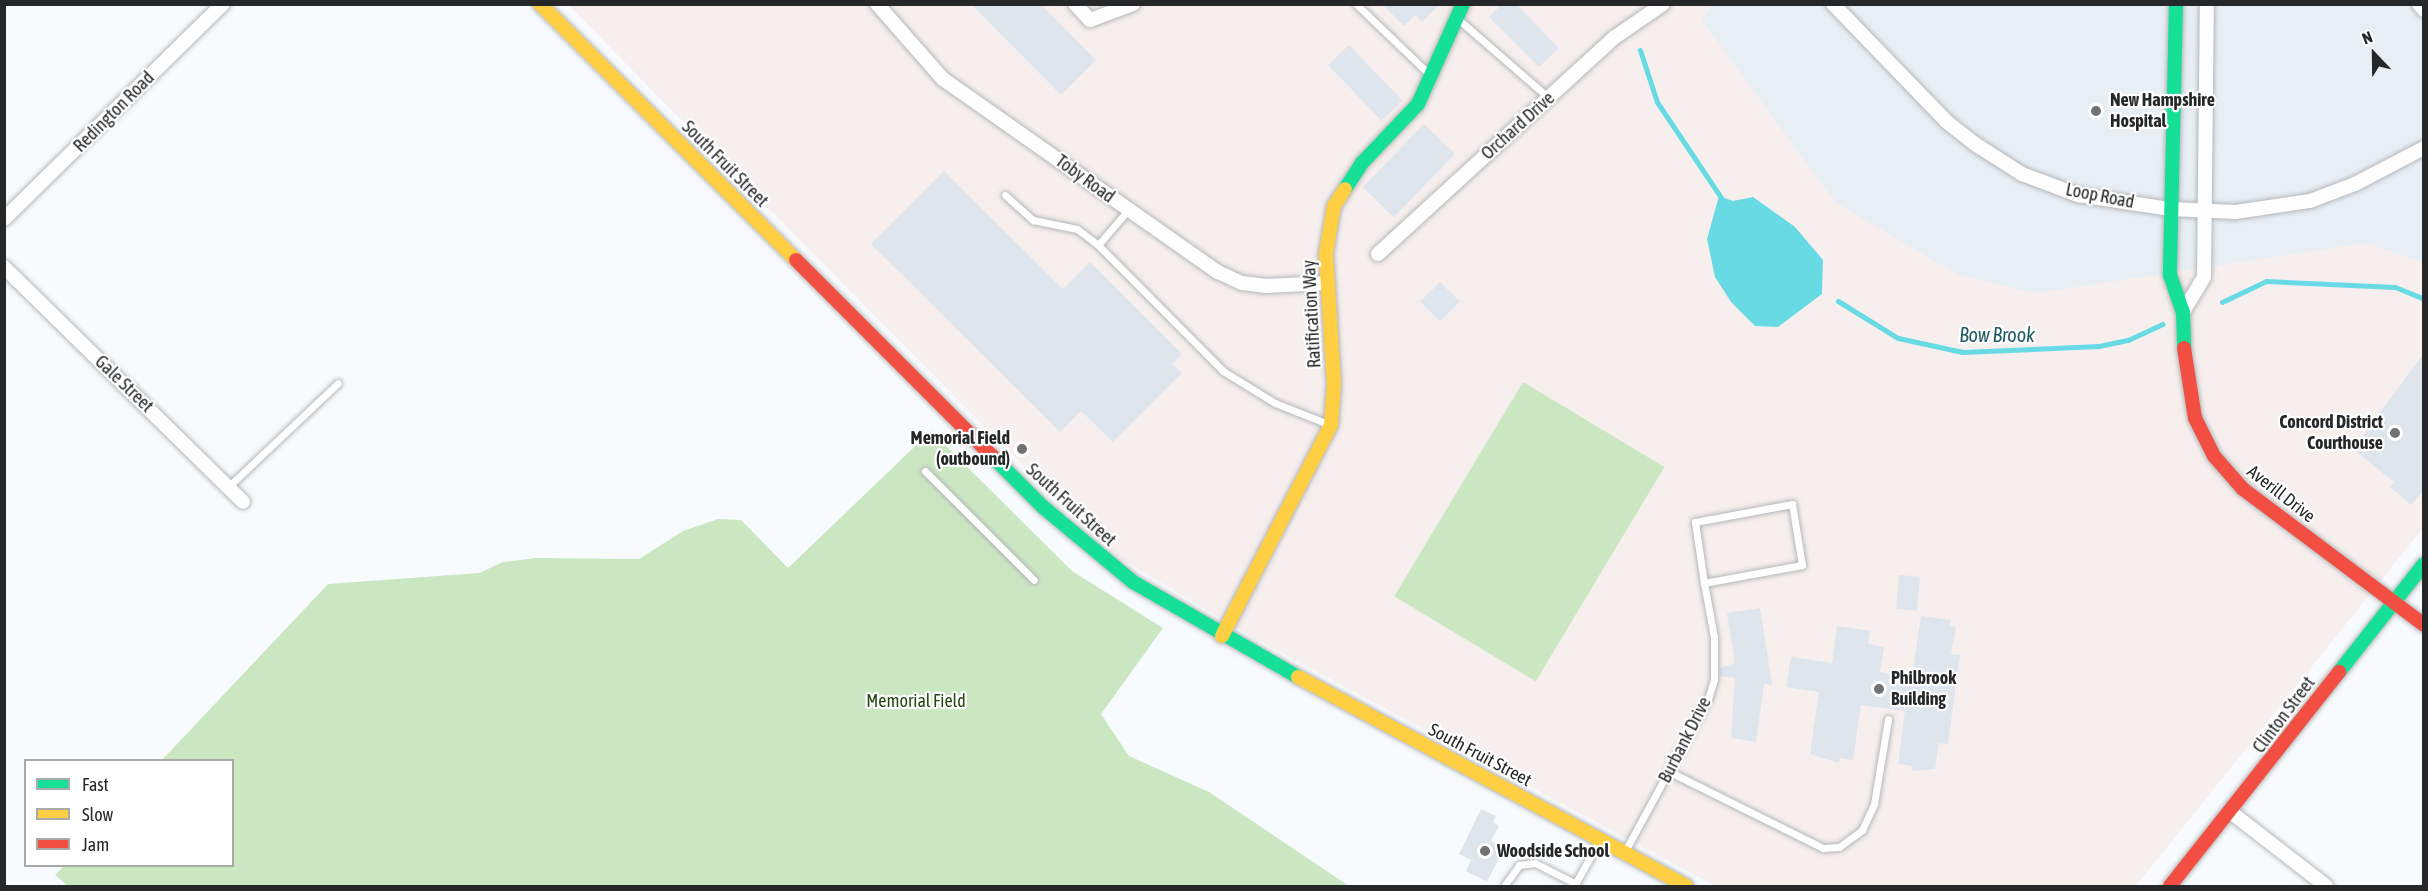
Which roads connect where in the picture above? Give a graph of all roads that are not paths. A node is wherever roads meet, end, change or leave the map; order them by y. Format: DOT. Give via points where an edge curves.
graph roads {
  1 [pos="223,4"];
  2 [pos="877,4"];
  3 [pos="1075,4"];
  4 [pos="1133,4"];
  5 [pos="1356,4"];
  6 [pos="1463,4"];
  7 [pos="1663,4"];
  8 [pos="1833,4"];
  9 [pos="2176,4"];
  10 [pos="2208,4"];
  11 [pos="2419,4"];
  12 [pos="546,7"];
  13 [pos="2424,10"];
  14 [pos="1457,18"];
  15 [pos="1431,77"];
  16 [pos="1549,98"];
  17 [pos="2424,148"];
  18 [pos="1005,195"];
  19 [pos="2171,209"];
  20 [pos="1128,210"];
  21 [pos="2205,212"];
  22 [pos="4,219"];
  23 [pos="1098,245"];
  24 [pos="1378,254"];
  25 [pos="4,267"];
  26 [pos="1326,283"];
  27 [pos="2184,312"];
  28 [pos="338,383"];
  29 [pos="1331,425"];
  30 [pos="925,471"];
  31 [pos="228,487"];
  32 [pos="243,502"];
  33 [pos="2424,564"];
  34 [pos="1034,580"];
  35 [pos="1704,583"];
  36 [pos="2393,601"];
  37 [pos="2424,625"];
  38 [pos="1222,636"];
  39 [pos="1888,719"];
  40 [pos="1670,772"];
  41 [pos="2232,813"];
  42 [pos="1599,840"];
  43 [pos="1624,853"];
  44 [pos="1504,886"];
  45 [pos="1575,886"];
  46 [pos="1686,886"];
  47 [pos="2170,886"];
  48 [pos="2326,886"];
  1 -- 22 [label="street, Redington Road"];
  2 -- 20 [label="street, Toby Road" via="943,79"];
  3 -- 4 [label="street" via="1090,20"];
  5 -- 15 [label="lane"];
  6 -- 14 [label="street, Ratification Way"];
  7 -- 16 [label="street, Orchard Drive" via="1615,37"];
  8 -- 19 [label="street, Loop Road" via="1947,122 2022,174 2078,195"];
  9 -- 19 [label="street, Averill Drive"];
  10 -- 21 [label="street"];
  11 -- 13 [label="street"];
  12 -- 38 [label="street, South Fruit Street" via="1043,507 1133,582"];
  14 -- 15 [label="street, Ratification Way"];
  14 -- 16 [label="lane"];
  15 -- 26 [label="street, Ratification Way" via="1418,104 1347,182 1328,229"];
  16 -- 24 [label="street, Orchard Drive"];
  17 -- 21 [label="street, Loop Road" via="2355,184 2310,201"];
  18 -- 23 [label="lane" via="1033,220 1077,229"];
  19 -- 21 [label="street, Loop Road"];
  19 -- 27 [label="street, Averill Drive" via="2170,275"];
  20 -- 23 [label="lane"];
  20 -- 26 [label="street, Toby Road" via="1218,272 1242,283"];
  21 -- 27 [label="street" via="2204,277"];
  23 -- 29 [label="lane" via="1223,371 1275,403"];
  25 -- 31 [label="street, Gale Street"];
  26 -- 29 [label="street, Ratification Way" via="1334,384"];
  27 -- 36 [label="street, Averill Drive" via="2189,398 2214,456 2242,489"];
  28 -- 31 [label="lane"];
  29 -- 38 [label="street, Ratification Way"];
  30 -- 34 [label="lane"];
  31 -- 32 [label="street, Gale Street"];
  33 -- 36 [label="street, Clinton Street"];
  35 -- 35 [label="lane, Burbank Drive" via="1695,522 1792,504 1802,564"];
  35 -- 40 [label="lane, Burbank Drive" via="1714,637 1714,679"];
  36 -- 37 [label="street, Averill Drive"];
  36 -- 41 [label="street, Clinton Street"];
  38 -- 42 [label="street, South Fruit Street"];
  39 -- 40 [label="lane" via="1871,813 1862,830 1839,847 1823,848"];
  40 -- 43 [label="lane, Burbank Drive"];
  41 -- 47 [label="street, Clinton Street"];
  41 -- 48 [label="street"];
  42 -- 43 [label="street, South Fruit Street"];
  42 -- 45 [label="lane"];
  43 -- 46 [label="street, South Fruit Street"];
  44 -- 45 [label="lane" via="1519,865 1535,863"];
}
